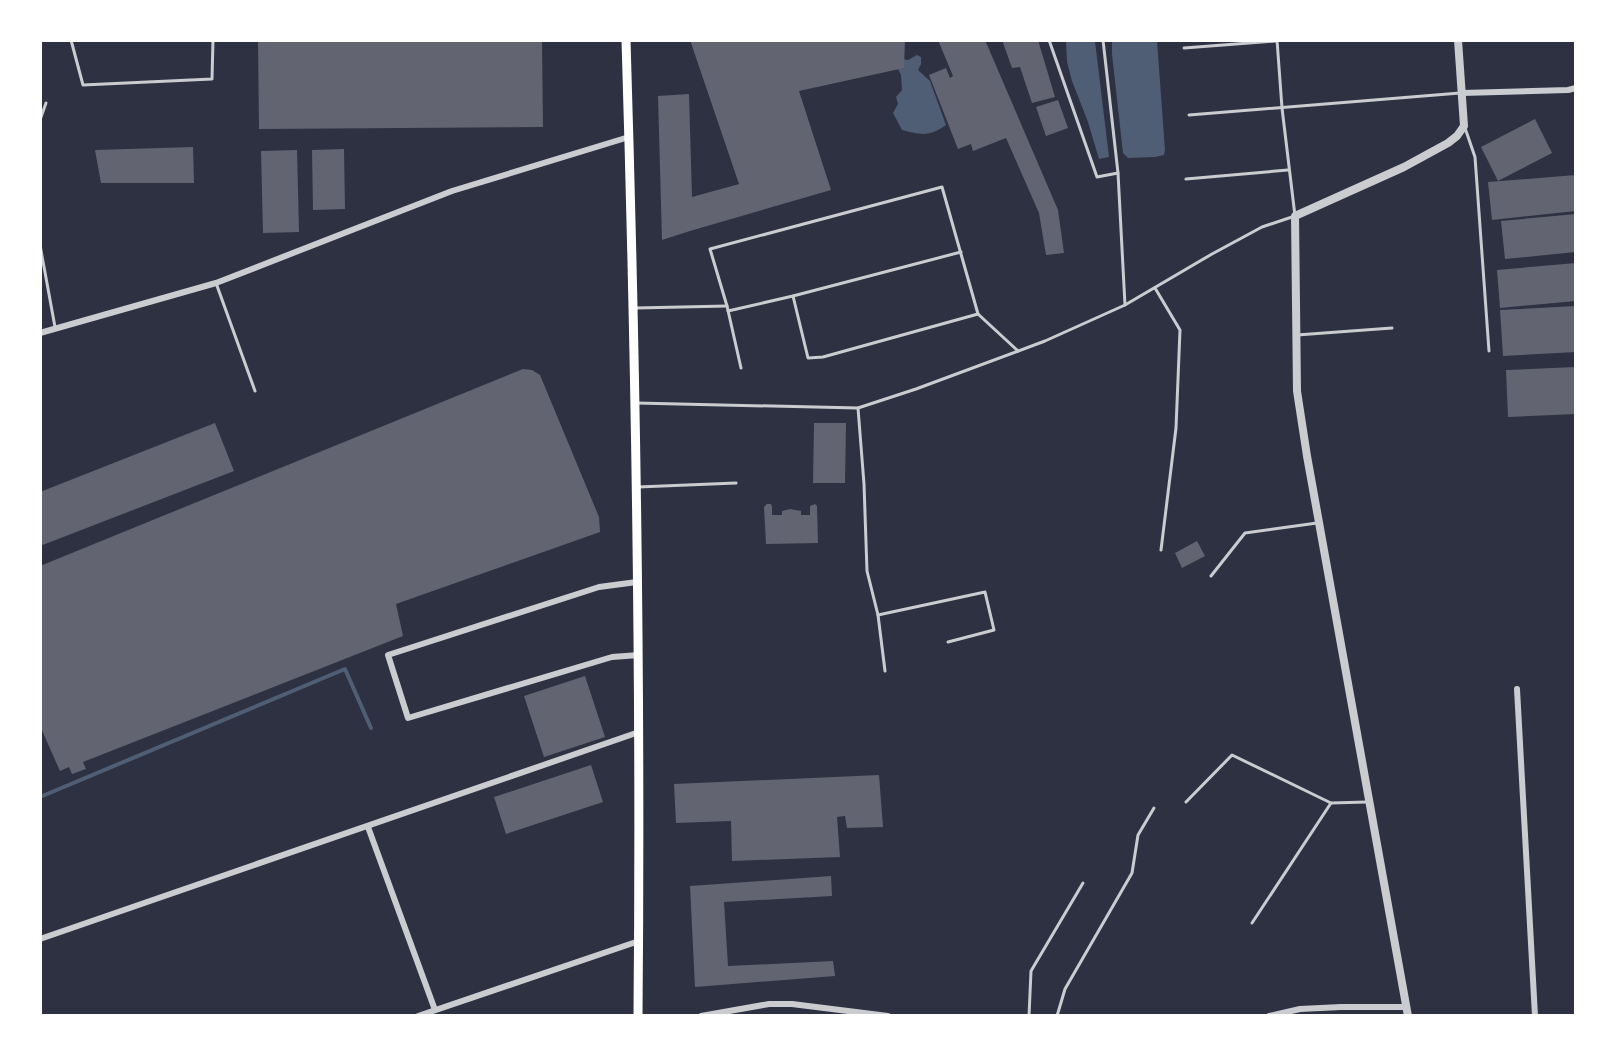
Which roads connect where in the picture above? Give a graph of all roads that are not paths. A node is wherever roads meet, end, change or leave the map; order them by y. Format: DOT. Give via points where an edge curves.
graph roads {
  1 [pos="71,40"];
  2 [pos="213,40"];
  3 [pos="626,40"];
  4 [pos="1049,40"];
  5 [pos="1103,40"];
  6 [pos="1277,40"];
  7 [pos="1458,40"];
  8 [pos="1184,48"];
  9 [pos="1575,88"];
  10 [pos="1462,93"];
  11 [pos="46,103"];
  12 [pos="1282,108"];
  13 [pos="1189,115"];
  14 [pos="40,120"];
  15 [pos="1464,126"];
  16 [pos="629,137"];
  17 [pos="1288,170"];
  18 [pos="1118,172"];
  19 [pos="1186,179"];
  20 [pos="1295,216"];
  21 [pos="40,245"];
  22 [pos="961,252"];
  23 [pos="216,283"];
  24 [pos="1155,288"];
  25 [pos="793,296"];
  26 [pos="1125,305"];
  27 [pos="727,306"];
  28 [pos="634,308"];
  29 [pos="728,311"];
  30 [pos="978,314"];
  31 [pos="1392,328"];
  32 [pos="55,329"];
  33 [pos="40,333"];
  34 [pos="1297,335"];
  35 [pos="1018,351"];
  36 [pos="1489,351"];
  37 [pos="741,368"];
  38 [pos="255,391"];
  39 [pos="635,403"];
  40 [pos="858,408"];
  41 [pos="736,483"];
  42 [pos="636,487"];
  43 [pos="1319,523"];
  44 [pos="1161,550"];
  45 [pos="1211,576"];
  46 [pos="637,582"];
  47 [pos="878,615"];
  48 [pos="948,642"];
  49 [pos="639,655"];
  50 [pos="885,671"];
  51 [pos="1517,689"];
  52 [pos="639,732"];
  53 [pos="1186,802"];
  54 [pos="1369,802"];
  55 [pos="1331,803"];
  56 [pos="1154,808"];
  57 [pos="368,826"];
  58 [pos="1083,883"];
  59 [pos="1252,923"];
  60 [pos="40,939"];
  61 [pos="639,941"];
  62 [pos="1406,1006"];
  63 [pos="435,1010"];
  64 [pos="880,1015"];
  65 [pos="418,1016"];
  66 [pos="638,1016"];
  67 [pos="701,1016"];
  68 [pos="888,1016"];
  69 [pos="1029,1016"];
  70 [pos="1057,1016"];
  71 [pos="1269,1016"];
  72 [pos="1408,1016"];
  73 [pos="1535,1016"];
  1 -- 2 [label="lane" via="83,85 212,79"];
  3 -- 16 [label="main road"];
  4 -- 18 [label="lane" via="1097,177"];
  5 -- 18 [label="lane"];
  6 -- 8 [label="lane"];
  6 -- 12 [label="lane"];
  7 -- 10 [label="street"];
  9 -- 10 [label="street"];
  10 -- 12 [label="lane"];
  10 -- 15 [label="street"];
  11 -- 14 [label="lane"];
  12 -- 13 [label="lane"];
  12 -- 17 [label="lane"];
  15 -- 20 [label="street" via="1457,136 1404,167"];
  15 -- 36 [label="lane" via="1475,157"];
  16 -- 23 [label="street" via="452,191"];
  16 -- 28 [label="main road"];
  17 -- 19 [label="lane"];
  17 -- 20 [label="lane"];
  18 -- 26 [label="lane"];
  20 -- 24 [label="lane" via="1262,227"];
  20 -- 34 [label="street"];
  21 -- 32 [label="lane"];
  22 -- 25 [label="lane"];
  22 -- 27 [label="lane" via="942,187 710,249"];
  22 -- 30 [label="lane"];
  23 -- 32 [label="street"];
  23 -- 38 [label="lane"];
  24 -- 26 [label="lane"];
  24 -- 44 [label="lane" via="1180,330 1176,428"];
  25 -- 29 [label="lane"];
  25 -- 30 [label="lane" via="808,358"];
  26 -- 35 [label="lane"];
  27 -- 28 [label="lane"];
  27 -- 29 [label="lane"];
  28 -- 39 [label="main road"];
  29 -- 37 [label="lane"];
  30 -- 35 [label="lane"];
  31 -- 34 [label="lane"];
  32 -- 33 [label="street"];
  34 -- 43 [label="street" via="1297,391"];
  35 -- 40 [label="lane"];
  39 -- 40 [label="lane"];
  39 -- 42 [label="main road"];
  40 -- 47 [label="lane" via="867,571"];
  41 -- 42 [label="lane"];
  42 -- 46 [label="main road"];
  43 -- 45 [label="lane" via="1245,533"];
  43 -- 54 [label="street"];
  46 -- 49 [label="main road"];
  46 -- 49 [label="street" via="599,587 388,655 408,718 612,657"];
  47 -- 48 [label="lane" via="985,592 994,630"];
  47 -- 50 [label="lane"];
  49 -- 52 [label="main road"];
  51 -- 73 [label="street"];
  52 -- 57 [label="street"];
  52 -- 61 [label="main road"];
  53 -- 55 [label="lane" via="1232,755"];
  54 -- 55 [label="lane"];
  54 -- 62 [label="street"];
  55 -- 59 [label="lane"];
  56 -- 70 [label="lane" via="1138,835 1132,873 1065,989"];
  57 -- 60 [label="street"];
  57 -- 63 [label="street"];
  58 -- 69 [label="lane" via="1031,971"];
  61 -- 63 [label="street"];
  61 -- 66 [label="main road"];
  62 -- 71 [label="street" via="1331,1007"];
  62 -- 72 [label="street"];
  63 -- 65 [label="street"];
  64 -- 67 [label="street" via="769,1004"];
  64 -- 68 [label="street"];
}
